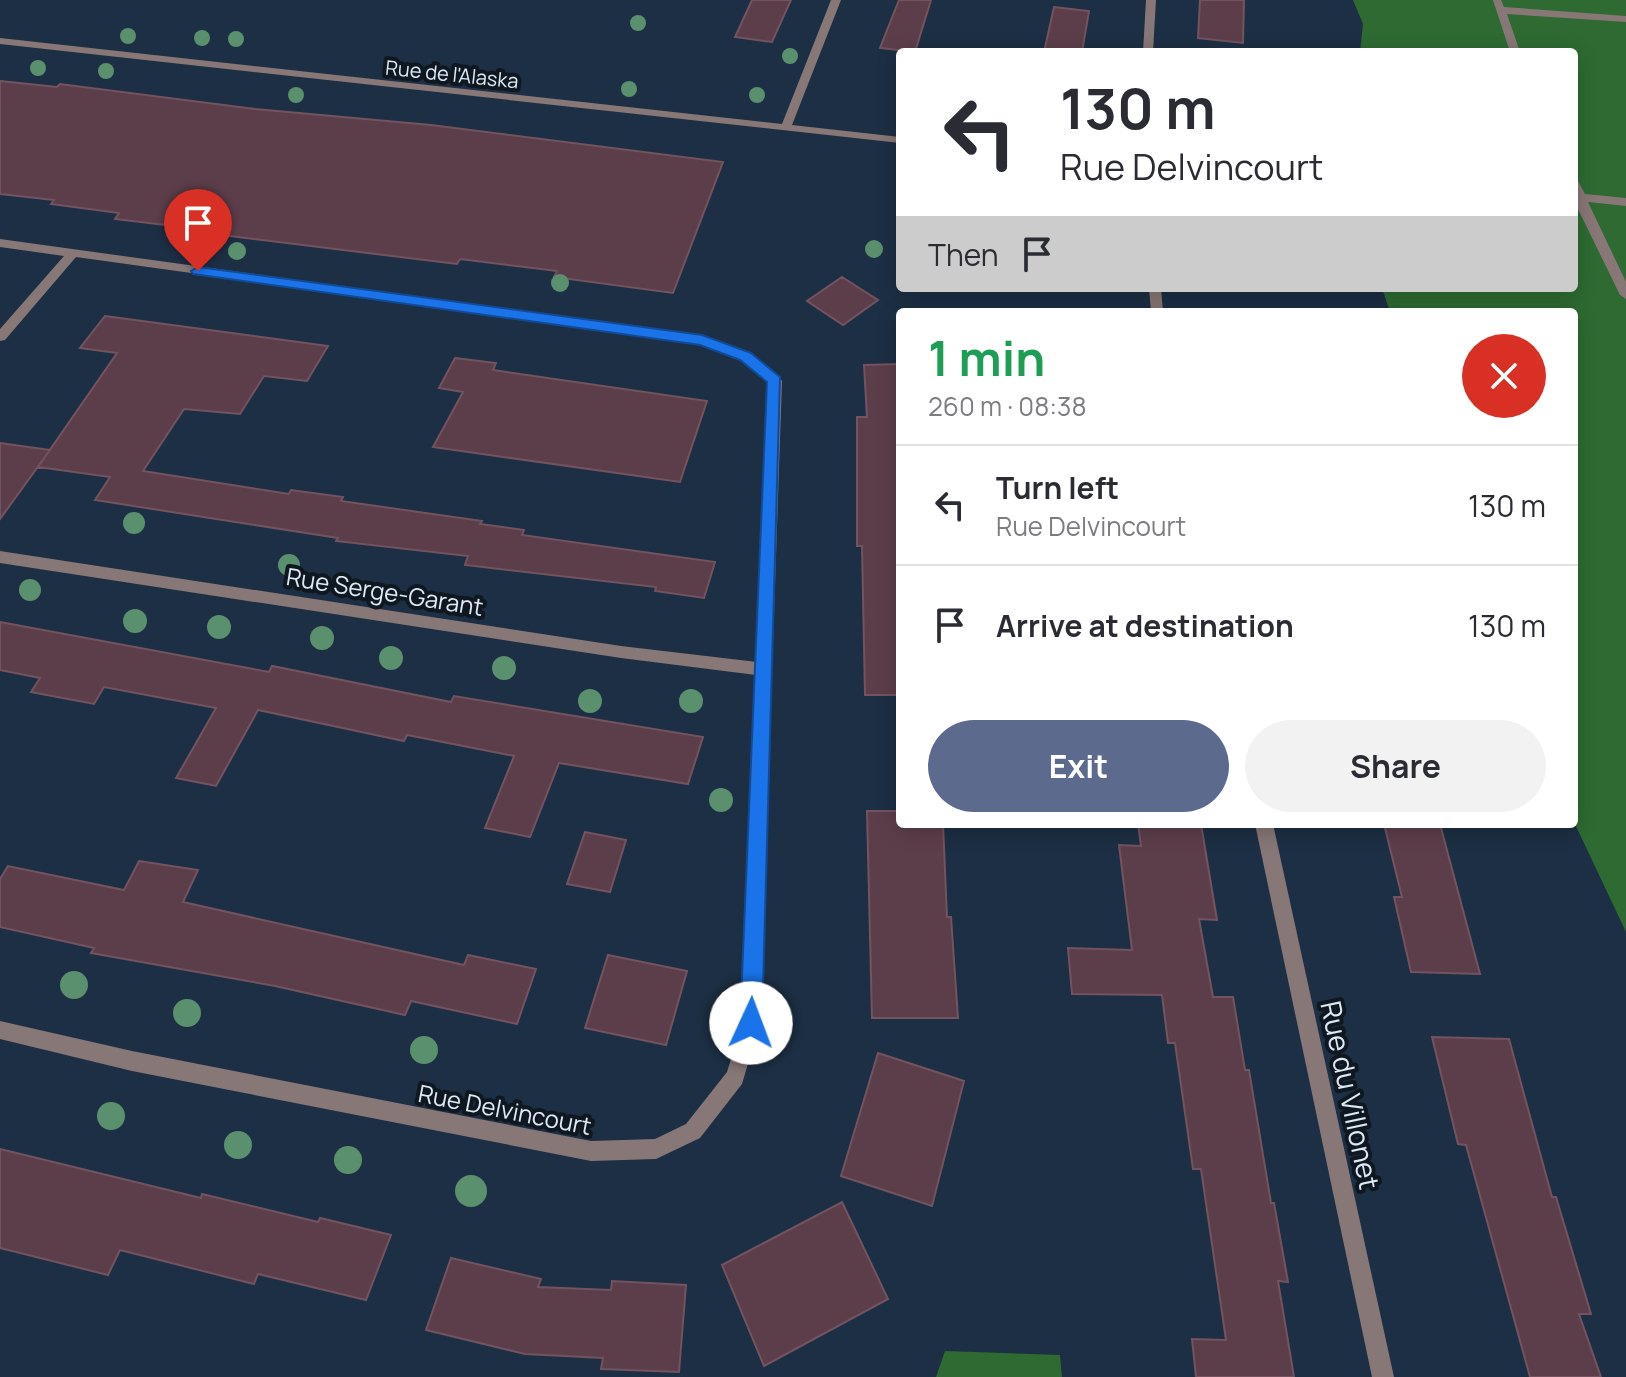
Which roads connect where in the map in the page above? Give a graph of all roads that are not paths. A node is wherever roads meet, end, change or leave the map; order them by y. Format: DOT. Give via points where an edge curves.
graph roads {
  1 [pos="836,0"];
  2 [pos="1151,0"];
  3 [pos="1498,5"];
  4 [pos="1626,19"];
  5 [pos="0,41"];
  6 [pos="1148,48"];
  7 [pos="1514,48"];
  8 [pos="785,129"];
  9 [pos="896,140"];
  10 [pos="1578,198"];
  11 [pos="1578,200"];
  12 [pos="1626,202"];
  13 [pos="0,243"];
  14 [pos="72,254"];
  15 [pos="1626,295"];
  16 [pos="0,337"];
  17 [pos="0,557"];
  18 [pos="762,669"];
  19 [pos="1265,828"];
  20 [pos="0,1030"];
  21 [pos="1383,1377"];
  1 -- 8 [label="street"];
  2 -- 6 [label="street"];
  3 -- 4 [label="street"];
  3 -- 7 [label="street"];
  5 -- 8 [label="street, Rue de l'Alaska"];
  8 -- 9 [label="street, Rue de l'Alaska"];
  10 -- 12 [label="street"];
  11 -- 15 [label="street"];
  13 -- 14 [label="street, Rue Delvincourt"];
  14 -- 16 [label="street"];
  14 -- 18 [label="street, Rue Delvincourt" via="702,340 746,357 775,381"];
  17 -- 18 [label="street, Rue Serge-Garant"];
  18 -- 20 [label="street, Rue Delvincourt" via="751,1023 735,1077 693,1131 656,1149 591,1151"];
  19 -- 21 [label="street, Rue du Villonet"];
}
